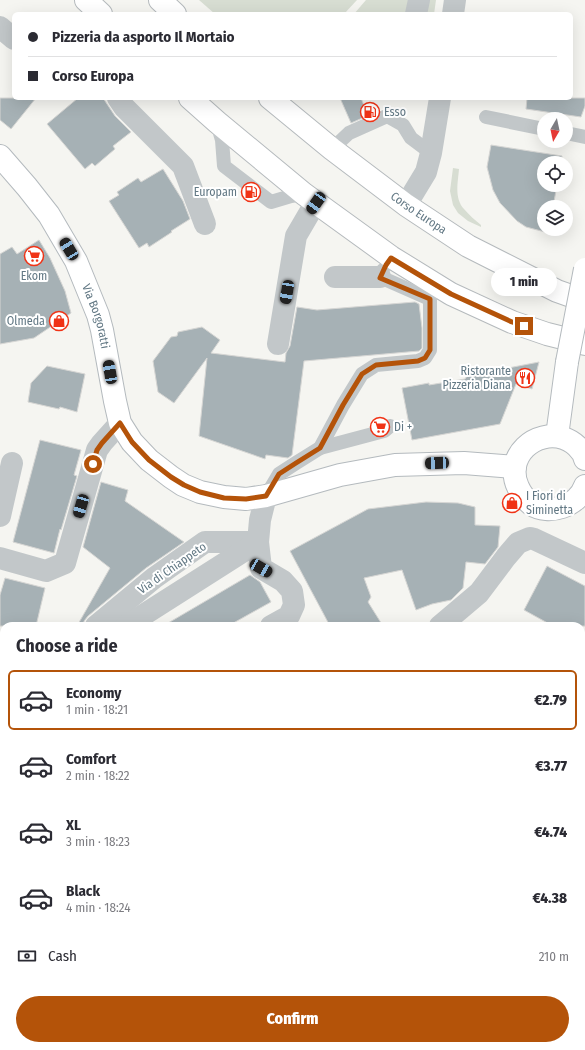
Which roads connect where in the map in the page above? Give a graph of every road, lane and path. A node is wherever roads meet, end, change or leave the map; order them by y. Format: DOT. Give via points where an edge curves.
graph roads {
  1 [pos="86,0"];
  2 [pos="419,0"];
  3 [pos="454,0"];
  4 [pos="98,12"];
  5 [pos="416,12"];
  6 [pos="452,12"];
  7 [pos="0,26"];
  8 [pos="12,37"];
  9 [pos="119,100"];
  10 [pos="192,100"];
  11 [pos="272,100"];
  12 [pos="440,100"];
  13 [pos="486,117"];
  14 [pos="217,122"];
  15 [pos="537,128"];
  16 [pos="573,134"];
  17 [pos="585,137"];
  18 [pos="332,148"];
  19 [pos="431,152"];
  20 [pos="0,156"];
  21 [pos="310,198"];
  22 [pos="406,205"];
  23 [pos="205,224"];
  24 [pos="391,258"];
  25 [pos="585,268"];
  26 [pos="335,277"];
  27 [pos="380,278"];
  28 [pos="585,301"];
  29 [pos="272,341"];
  30 [pos="585,344"];
  31 [pos="120,423"];
  32 [pos="390,426"];
  33 [pos="557,436"];
  34 [pos="320,448"];
  35 [pos="585,459"];
  36 [pos="12,463"];
  37 [pos="515,467"];
  38 [pos="266,496"];
  39 [pos="581,501"];
  40 [pos="0,516"];
  41 [pos="258,542"];
  42 [pos="0,558"];
  43 [pos="585,563"];
  44 [pos="101,622"];
  45 [pos="132,622"];
  46 [pos="278,622"];
  47 [pos="445,622"];
  1 -- 4 [label="street"];
  2 -- 5 [label="street"];
  3 -- 6 [label="street"];
  7 -- 8 [label="street"];
  9 -- 23 [label="street" via="183,166"];
  10 -- 14 [label="street"];
  11 -- 18 [label="street, Corso Europa"];
  12 -- 19 [label="street"];
  13 -- 15 [label="lane"];
  14 -- 21 [label="street"];
  14 -- 21 [label="lane" via="222,140 224,166 271,202 291,196"];
  16 -- 17 [label="lane"];
  18 -- 19 [label="lane" via="349,132 387,116 403,125 411,138"];
  18 -- 22 [label="street, Corso Europa"];
  19 -- 22 [label="street" via="426,172"];
  20 -- 31 [label="street, Via Borgoratti" via="49,215 76,261 98,314"];
  21 -- 24 [label="street"];
  21 -- 29 [label="street" via="310,212 296,236 289,279"];
  22 -- 28 [label="street, Corso Europa" via="468,246 557,291"];
  24 -- 27 [label="lane"];
  24 -- 30 [label="street" via="451,294 505,319 546,334"];
  25 -- 33 [label="street, bridge" via="567,362"];
  26 -- 27 [label="street"];
  27 -- 34 [label="lane" via="430,299 430,350 425,358 418,361 376,365 362,374"];
  31 -- 38 [label="street, Via Borgoratti" via="132,442 149,460 184,485 224,498 246,499"];
  31 -- 42 [label="street" via="97,450 65,563 46,571"];
  32 -- 34 [label="lane" via="384,431"];
  33 -- 35 [label="street" via="570,441 581,451"];
  33 -- 37 [label="street" via="542,437 530,443 520,453"];
  34 -- 38 [label="lane" via="279,474"];
  36 -- 40 [label="street"];
  37 -- 38 [label="street, Via Borgoratti" via="464,463 395,465 340,475"];
  37 -- 39 [label="street" via="515,481 521,494 532,504 546,509 560,508"];
  38 -- 41 [label="street"];
  41 -- 44 [label="street, Via di Chiappeto" via="205,542 154,578"];
  41 -- 45 [label="street"];
  41 -- 46 [label="street" via="261,568 283,581 292,591 294,605 289,616"];
  43 -- 47 [label="street" via="534,539 518,542 479,593"];
}
